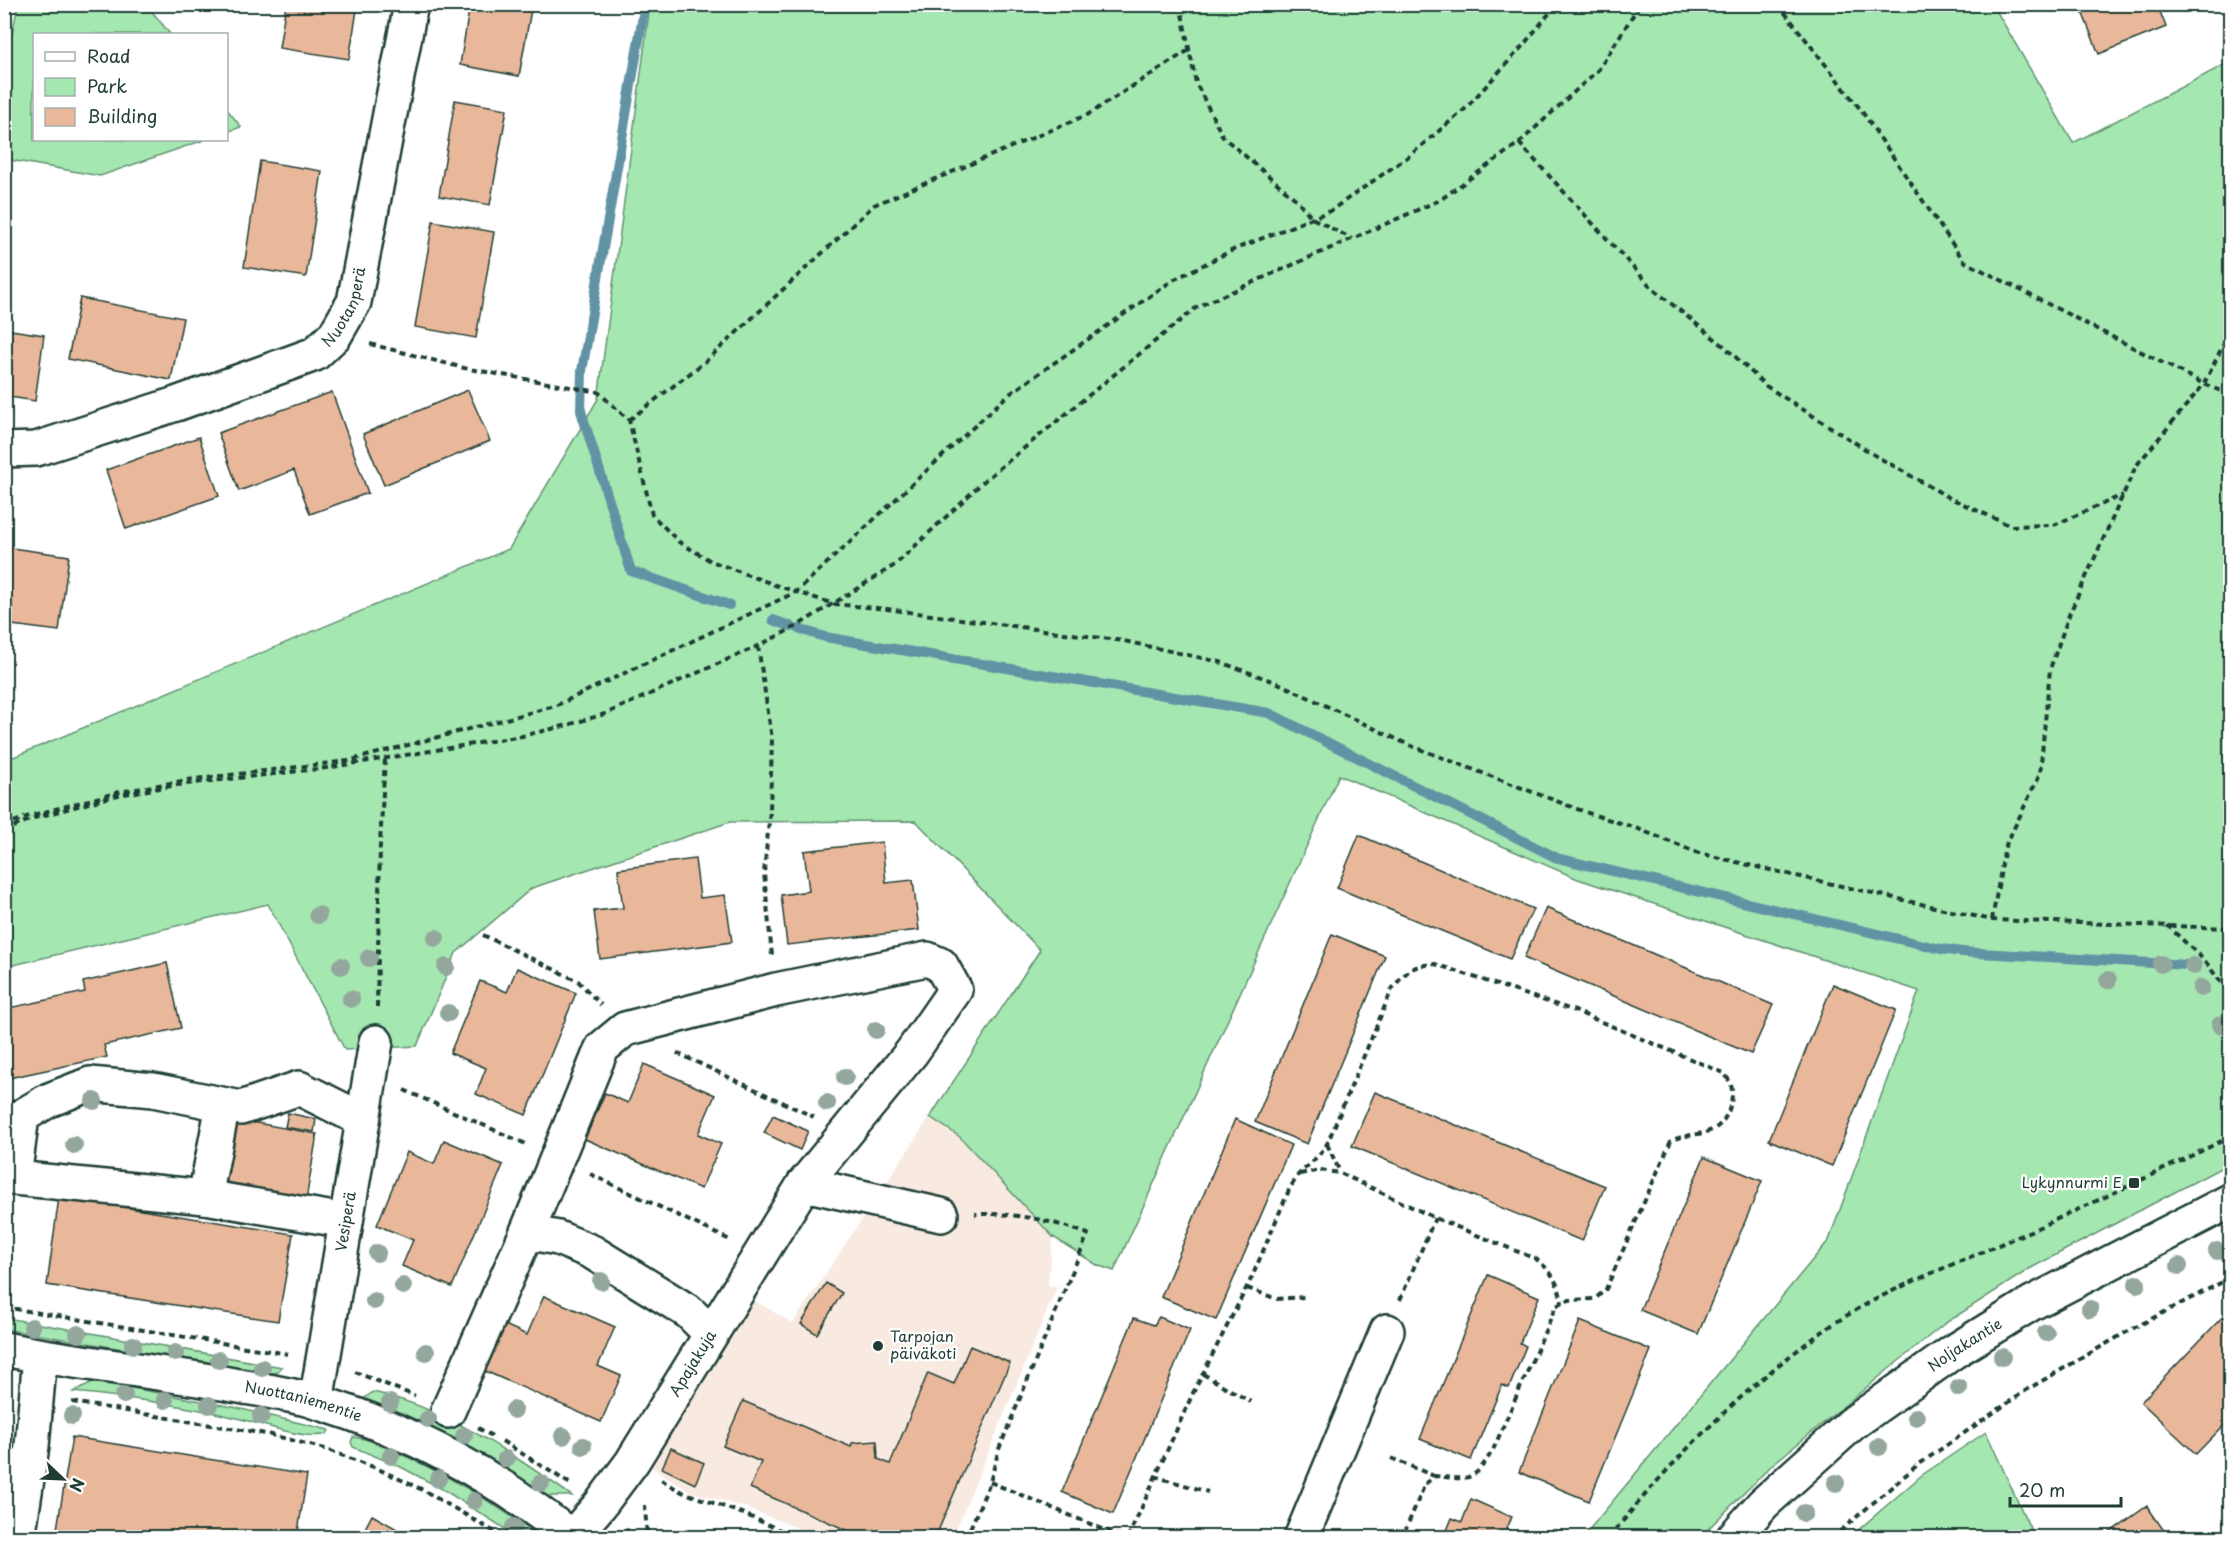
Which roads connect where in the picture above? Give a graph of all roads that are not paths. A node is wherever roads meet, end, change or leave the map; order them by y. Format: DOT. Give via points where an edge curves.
graph roads {
  1 [pos="411,4"];
  2 [pos="4,450"];
  3 [pos="375,1042"];
  4 [pos="223,1105"];
  5 [pos="363,1120"];
  6 [pos="804,1184"];
  7 [pos="205,1197"];
  8 [pos="2230,1201"];
  9 [pos="941,1215"];
  10 [pos="346,1221"];
  11 [pos="527,1232"];
  12 [pos="1387,1331"];
  13 [pos="711,1334"];
  14 [pos="4,1349"];
  15 [pos="40,1356"];
  16 [pos="316,1402"];
  17 [pos="448,1411"];
  18 [pos="572,1537"];
  19 [pos="18,1538"];
  20 [pos="1301,1538"];
  21 [pos="1733,1538"];
  1 -- 2 [label="street, Nuotanperä" via="354,302 335,335 315,354 176,404 36,450"];
  3 -- 5 [label="street, Vesiperä"];
  4 -- 5 [label="street" via="241,1108 299,1088"];
  4 -- 7 [label="street"];
  4 -- 7 [label="street" via="153,1090 90,1084 22,1116 14,1178"];
  5 -- 10 [label="street, Vesiperä"];
  6 -- 9 [label="street"];
  6 -- 11 [label="street, Apajakuja" via="912,1052 955,990 941,965 927,959 776,990 625,1029 602,1048"];
  6 -- 13 [label="street, Apajakuja"];
  7 -- 10 [label="street"];
  8 -- 21 [label="street, Noljakantie" via="2032,1303 1953,1352 1853,1423 1763,1504"];
  10 -- 16 [label="street, Vesiperä"];
  11 -- 13 [label="street" via="558,1238 592,1252 689,1312"];
  11 -- 17 [label="street"];
  12 -- 20 [label="street"];
  13 -- 18 [label="street, Apajakuja" via="632,1462"];
  14 -- 15 [label="street, Nuottaniementie"];
  15 -- 16 [label="street, Nuottaniementie" via="179,1375"];
  15 -- 19 [label="street"];
  16 -- 18 [label="street, Nuottaniementie" via="451,1458 539,1510"];
}
